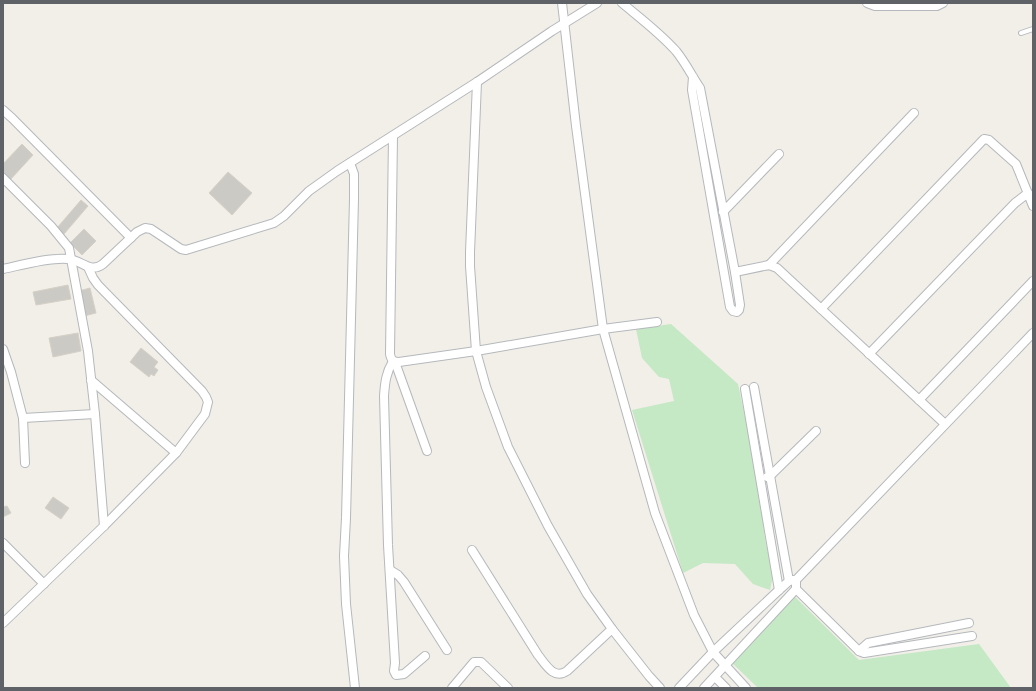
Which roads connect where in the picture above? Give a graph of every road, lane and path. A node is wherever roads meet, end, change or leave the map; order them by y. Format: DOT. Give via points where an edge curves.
graph roads {
  1 [pos="562,3"];
  2 [pos="597,3"];
  3 [pos="622,3"];
  4 [pos="867,3"];
  5 [pos="943,3"];
  6 [pos="565,23"];
  7 [pos="1033,29"];
  8 [pos="1021,33"];
  9 [pos="693,77"];
  10 [pos="477,82"];
  11 [pos="3,110"];
  12 [pos="914,113"];
  13 [pos="393,136"];
  14 [pos="779,154"];
  15 [pos="350,163"];
  16 [pos="3,178"];
  17 [pos="1028,193"];
  18 [pos="1033,206"];
  19 [pos="723,212"];
  20 [pos="131,238"];
  21 [pos="71,259"];
  22 [pos="769,265"];
  23 [pos="88,267"];
  24 [pos="3,269"];
  25 [pos="735,272"];
  26 [pos="1033,281"];
  27 [pos="821,309"];
  28 [pos="657,322"];
  29 [pos="603,329"];
  30 [pos="1033,333"];
  31 [pos="3,349"];
  32 [pos="476,351"];
  33 [pos="870,354"];
  34 [pos="394,361"];
  35 [pos="91,380"];
  36 [pos="754,387"];
  37 [pos="745,388"];
  38 [pos="919,400"];
  39 [pos="95,414"];
  40 [pos="23,418"];
  41 [pos="945,424"];
  42 [pos="816,431"];
  43 [pos="427,451"];
  44 [pos="176,453"];
  45 [pos="25,463"];
  46 [pos="770,476"];
  47 [pos="760,478"];
  48 [pos="104,526"];
  49 [pos="3,543"];
  50 [pos="472,550"];
  51 [pos="390,570"];
  52 [pos="792,580"];
  53 [pos="44,584"];
  54 [pos="796,589"];
  55 [pos="778,590"];
  56 [pos="3,623"];
  57 [pos="968,623"];
  58 [pos="612,629"];
  59 [pos="972,636"];
  60 [pos="447,650"];
  61 [pos="859,651"];
  62 [pos="713,652"];
  63 [pos="425,656"];
  64 [pos="725,665"];
  65 [pos="716,677"];
  66 [pos="457,686"];
  67 [pos="355,688"];
  68 [pos="508,688"];
  69 [pos="660,688"];
  70 [pos="679,688"];
  71 [pos="704,688"];
  72 [pos="726,688"];
  73 [pos="746,688"];
  1 -- 6 [label="street"];
  2 -- 6 [label="street"];
  3 -- 9 [label="street" via="676,52"];
  4 -- 5 [label="street" via="874,6 937,6"];
  6 -- 10 [label="street"];
  6 -- 29 [label="street"];
  7 -- 8 [label="lane"];
  9 -- 19 [label="street" via="700,88"];
  9 -- 25 [label="street" via="692,90 730,307 737,312 740,306"];
  10 -- 13 [label="street"];
  10 -- 32 [label="street" via="470,252"];
  11 -- 20 [label="street"];
  12 -- 22 [label="street"];
  13 -- 15 [label="street"];
  13 -- 34 [label="street" via="390,354"];
  14 -- 19 [label="street"];
  15 -- 20 [label="street" via="309,191 278,220 268,225 186,250 151,229 142,229"];
  15 -- 67 [label="street" via="354,174 354,199 344,556"];
  16 -- 21 [label="street" via="51,226 69,248"];
  17 -- 18 [label="street"];
  17 -- 27 [label="street" via="1016,164 990,140 984,139"];
  17 -- 33 [label="street" via="1015,203"];
  19 -- 25 [label="street"];
  20 -- 23 [label="street" via="99,267"];
  21 -- 23 [label="street"];
  21 -- 24 [label="street" via="44,260"];
  21 -- 35 [label="street"];
  22 -- 25 [label="street"];
  22 -- 27 [label="street" via="777,268"];
  23 -- 44 [label="street" via="98,286 206,397 208,402 205,414"];
  26 -- 38 [label="street"];
  27 -- 33 [label="street"];
  28 -- 29 [label="street"];
  29 -- 32 [label="street"];
  29 -- 62 [label="street" via="655,513 694,615"];
  30 -- 41 [label="street"];
  31 -- 40 [label="street"];
  32 -- 34 [label="street"];
  32 -- 58 [label="street" via="508,447 564,556"];
  33 -- 38 [label="street"];
  34 -- 43 [label="street"];
  34 -- 51 [label="street" via="385,380 384,396"];
  35 -- 39 [label="street"];
  35 -- 44 [label="street"];
  36 -- 46 [label="street"];
  37 -- 47 [label="street"];
  38 -- 41 [label="street"];
  39 -- 40 [label="street"];
  39 -- 48 [label="street"];
  40 -- 45 [label="street"];
  41 -- 52 [label="street"];
  42 -- 46 [label="street"];
  44 -- 48 [label="street"];
  46 -- 47 [label="street"];
  46 -- 52 [label="street"];
  47 -- 55 [label="street"];
  48 -- 53 [label="street"];
  49 -- 53 [label="street"];
  50 -- 58 [label="street" via="538,656 551,671 562,674 567,671"];
  51 -- 60 [label="street" via="404,582"];
  51 -- 63 [label="street" via="396,675 404,674"];
  52 -- 54 [label="street"];
  52 -- 55 [label="street"];
  53 -- 56 [label="street"];
  54 -- 61 [label="street"];
  54 -- 64 [label="street"];
  55 -- 62 [label="street"];
  57 -- 61 [label="street" via="868,643"];
  58 -- 69 [label="street"];
  59 -- 61 [label="street" via="864,653"];
  62 -- 64 [label="street"];
  62 -- 70 [label="street"];
  64 -- 65 [label="street"];
  64 -- 73 [label="street"];
  65 -- 71 [label="street"];
  65 -- 72 [label="street"];
  66 -- 68 [label="street" via="474,662 480,662"];
}
